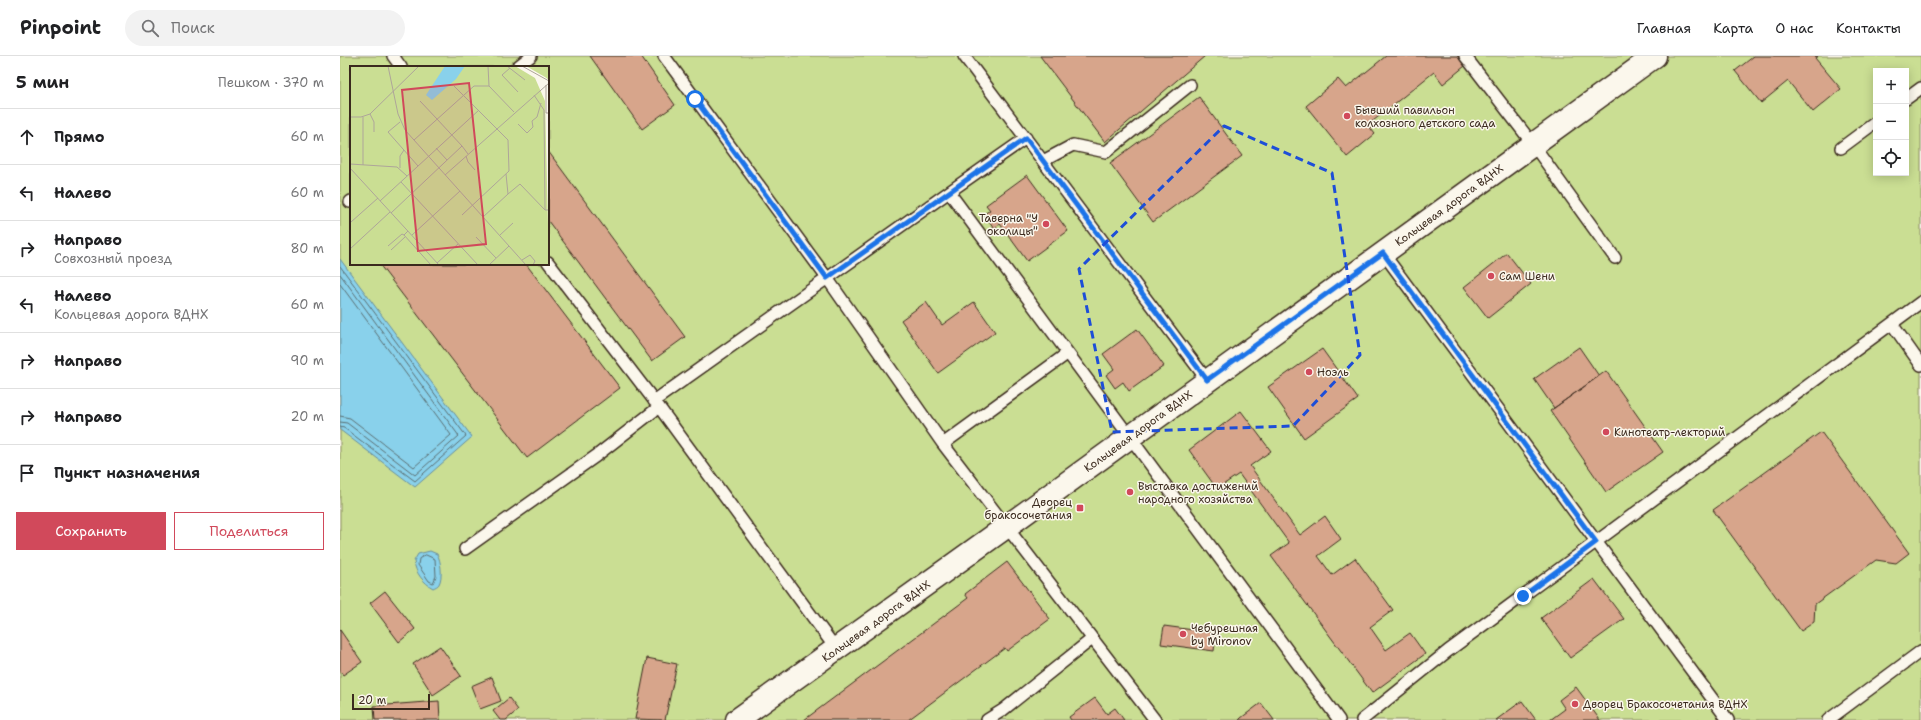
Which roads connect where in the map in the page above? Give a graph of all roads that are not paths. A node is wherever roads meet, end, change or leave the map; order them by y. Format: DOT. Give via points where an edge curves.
graph roads {
  1 [pos="393,56"];
  2 [pos="531,56"];
  3 [pos="664,56"];
  4 [pos="964,56"];
  5 [pos="1465,56"];
  6 [pos="1654,56"];
  7 [pos="400,66"];
  8 [pos="518,66"];
  9 [pos="1190,85"];
  10 [pos="1921,88"];
  11 [pos="1909,97"];
  12 [pos="1873,124"];
  13 [pos="1026,138"];
  14 [pos="1532,143"];
  15 [pos="1841,148"];
  16 [pos="1043,161"];
  17 [pos="949,192"];
  18 [pos="1383,253"];
  19 [pos="1615,258"];
  20 [pos="549,263"];
  21 [pos="827,278"];
  22 [pos="1921,302"];
  23 [pos="1892,324"];
  24 [pos="1068,354"];
  25 [pos="1921,365"];
  26 [pos="1207,380"];
  27 [pos="657,404"];
  28 [pos="1129,436"];
  29 [pos="943,444"];
  30 [pos="1006,527"];
  31 [pos="1596,542"];
  32 [pos="464,549"];
  33 [pos="1092,639"];
  34 [pos="836,649"];
  35 [pos="1921,651"];
  36 [pos="737,720"];
  37 [pos="987,720"];
  38 [pos="1155,720"];
  39 [pos="1339,720"];
  40 [pos="1362,720"];
  41 [pos="1728,720"];
  42 [pos="1828,720"];
  1 -- 7 [label="lane"];
  2 -- 8 [label="lane"];
  3 -- 21 [label="lane"];
  4 -- 13 [label="lane"];
  5 -- 14 [label="lane"];
  6 -- 14 [label="street, Кольцевая дорога ВДНХ"];
  9 -- 16 [label="lane" via="1106,152 1073,145"];
  10 -- 11 [label="lane"];
  12 -- 15 [label="lane"];
  13 -- 16 [label="lane"];
  13 -- 17 [label="lane"];
  14 -- 18 [label="street, Кольцевая дорога ВДНХ"];
  14 -- 19 [label="lane"];
  16 -- 26 [label="lane"];
  17 -- 21 [label="lane"];
  17 -- 24 [label="lane"];
  18 -- 26 [label="street, Кольцевая дорога ВДНХ"];
  18 -- 31 [label="lane"];
  20 -- 27 [label="lane"];
  21 -- 27 [label="lane"];
  21 -- 29 [label="lane"];
  22 -- 23 [label="lane"];
  23 -- 25 [label="lane"];
  23 -- 31 [label="lane"];
  24 -- 28 [label="lane"];
  24 -- 29 [label="lane"];
  26 -- 28 [label="street, Кольцевая дорога ВДНХ"];
  27 -- 32 [label="lane" via="596,456"];
  27 -- 34 [label="lane"];
  28 -- 30 [label="street, Кольцевая дорога ВДНХ"];
  28 -- 39 [label="lane"];
  29 -- 30 [label="lane"];
  30 -- 33 [label="lane"];
  30 -- 34 [label="street, Кольцевая дорога ВДНХ"];
  31 -- 40 [label="lane" via="1448,651"];
  31 -- 41 [label="lane"];
  33 -- 37 [label="lane"];
  33 -- 38 [label="lane"];
  34 -- 36 [label="street, Кольцевая дорога ВДНХ"];
  35 -- 42 [label="lane"];
}
